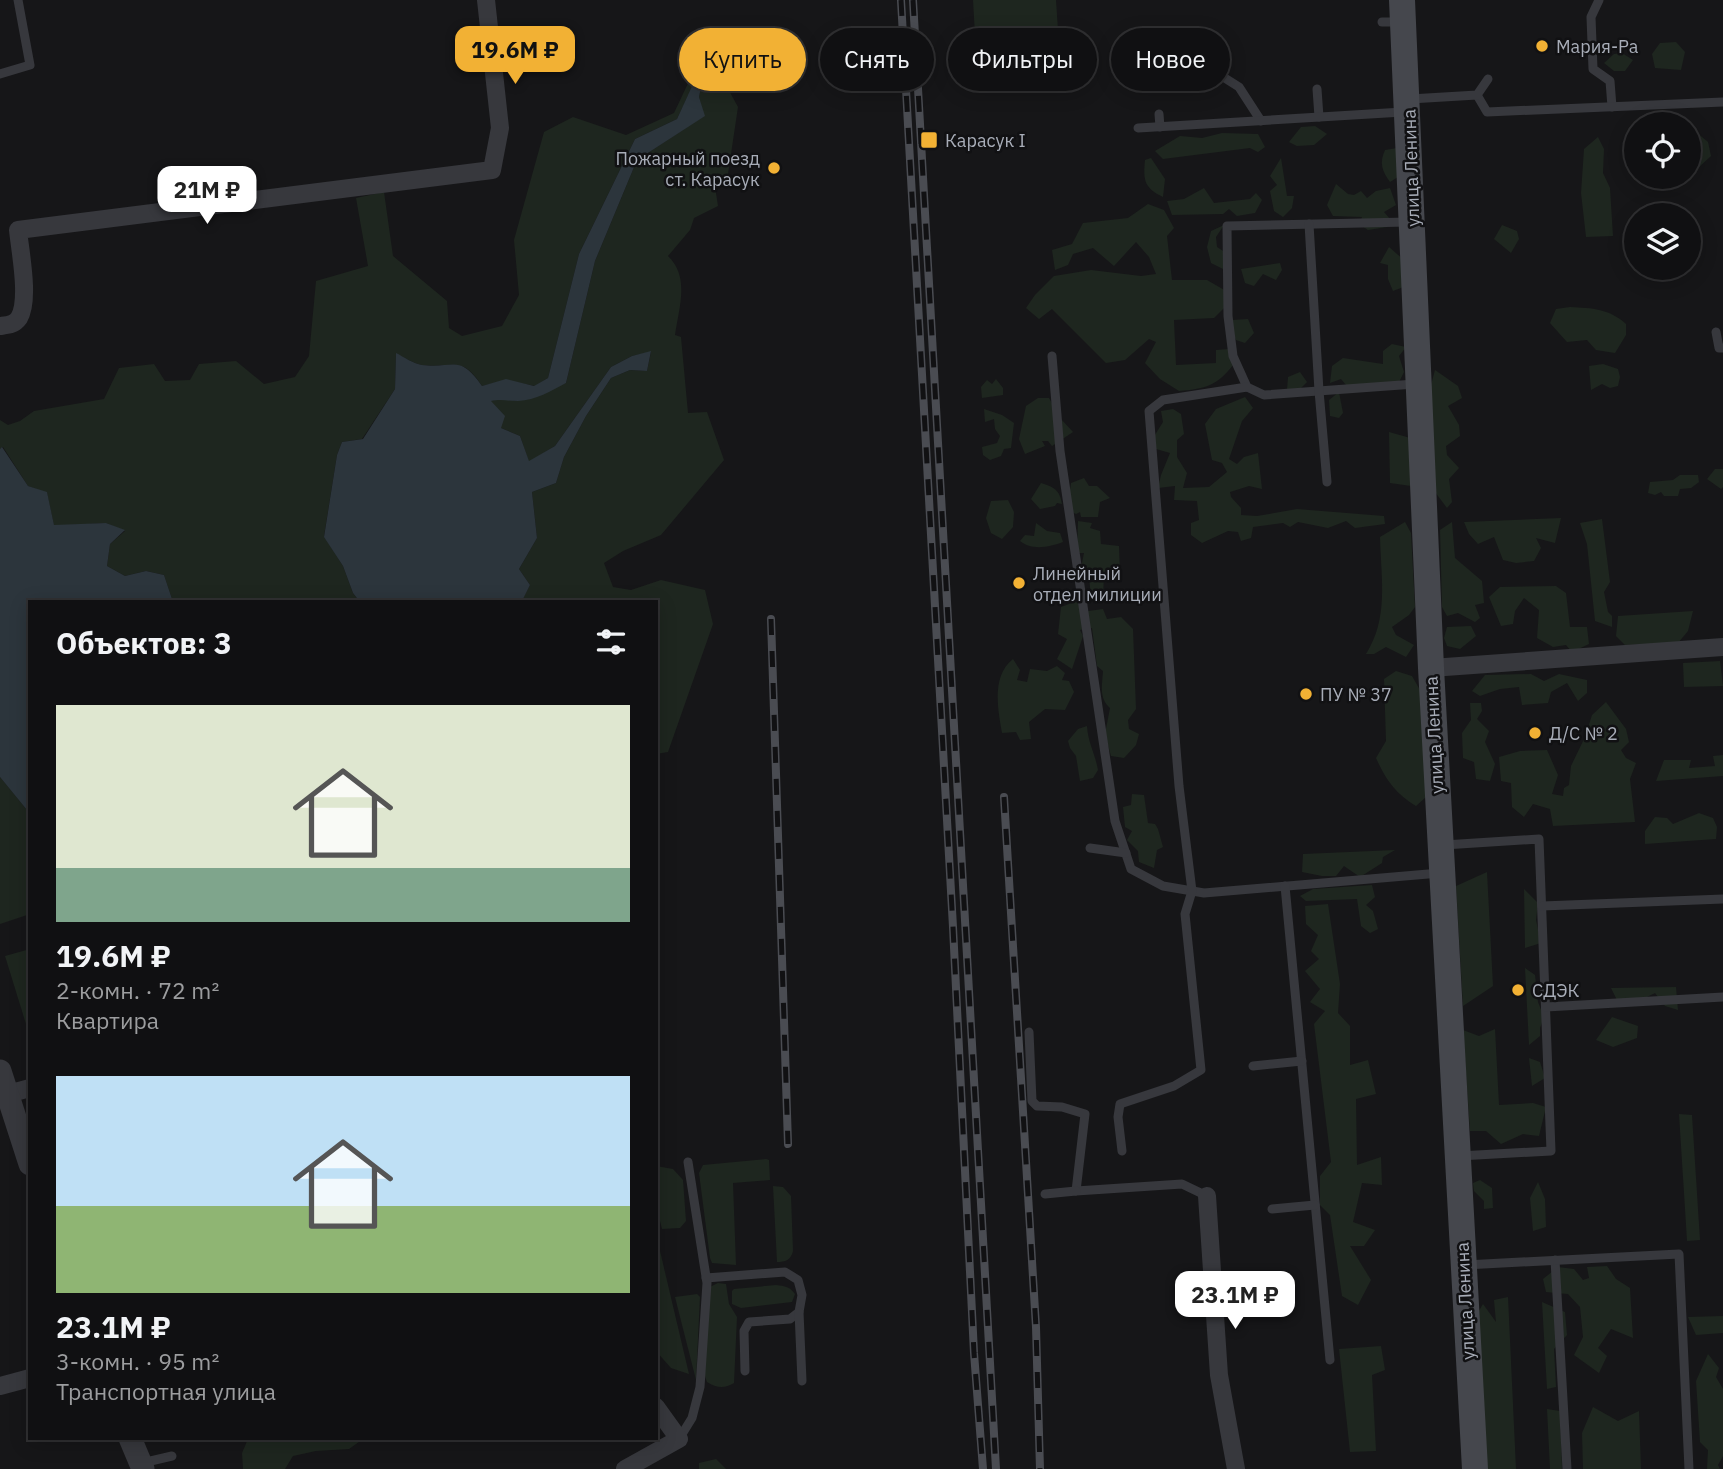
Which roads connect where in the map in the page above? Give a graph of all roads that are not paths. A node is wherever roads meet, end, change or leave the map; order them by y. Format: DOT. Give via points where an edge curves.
graph roads {
  1 [pos="18,0"];
  2 [pos="486,0"];
  3 [pos="1599,0"];
  4 [pos="1396,15"];
  5 [pos="0,74"];
  6 [pos="1488,79"];
  7 [pos="1230,81"];
  8 [pos="1317,89"];
  9 [pos="1476,96"];
  10 [pos="1723,102"];
  11 [pos="1408,106"];
  12 [pos="1612,107"];
  13 [pos="1159,114"];
  14 [pos="1319,117"];
  15 [pos="1261,121"];
  16 [pos="1160,127"];
  17 [pos="1138,128"];
  18 [pos="1413,222"];
  19 [pos="1309,224"];
  20 [pos="0,327"];
  21 [pos="1716,332"];
  22 [pos="1723,348"];
  23 [pos="1052,356"];
  24 [pos="1419,384"];
  25 [pos="1247,387"];
  26 [pos="1319,391"];
  27 [pos="1327,482"];
  28 [pos="1723,647"];
  29 [pos="1431,668"];
  30 [pos="1440,845"];
  31 [pos="1090,848"];
  32 [pos="1126,853"];
  33 [pos="1442,873"];
  34 [pos="1285,886"];
  35 [pos="1192,891"];
  36 [pos="1723,899"];
  37 [pos="1542,906"];
  38 [pos="1723,997"];
  39 [pos="1546,1007"];
  40 [pos="1029,1032"];
  41 [pos="1302,1061"];
  42 [pos="1254,1066"];
  43 [pos="0,1071"];
  44 [pos="28,1089"];
  45 [pos="3,1095"];
  46 [pos="1122,1151"];
  47 [pos="1458,1156"];
  48 [pos="28,1159"];
  49 [pos="688,1162"];
  50 [pos="1076,1191"];
  51 [pos="1045,1194"];
  52 [pos="1206,1196"];
  53 [pos="1315,1205"];
  54 [pos="1272,1209"];
  55 [pos="1555,1260"];
  56 [pos="1464,1265"];
  57 [pos="706,1278"];
  58 [pos="799,1312"];
  59 [pos="1330,1360"];
  60 [pos="746,1371"];
  61 [pos="28,1379"];
  62 [pos="802,1381"];
  63 [pos="0,1386"];
  64 [pos="658,1410"];
  65 [pos="679,1439"];
  66 [pos="131,1440"];
  67 [pos="172,1456"];
  68 [pos="142,1466"];
  69 [pos="625,1469"];
  70 [pos="1236,1469"];
  71 [pos="1475,1469"];
  72 [pos="1567,1469"];
  73 [pos="1689,1469"];
  1 -- 5 [label="lane" via="30,65"];
  2 -- 20 [label="street" via="500,128 492,170 18,230 24,302 19,318"];
  3 -- 12 [label="lane" via="1591,17 1593,69 1610,81"];
  4 -- 11 [label="main road, улица Ленина"];
  6 -- 9 [label="lane"];
  7 -- 15 [label="lane" via="1239,87"];
  8 -- 14 [label="lane"];
  9 -- 11 [label="lane"];
  9 -- 12 [label="lane" via="1487,112"];
  10 -- 12 [label="lane"];
  11 -- 14 [label="lane"];
  11 -- 18 [label="main road, улица Ленина"];
  13 -- 16 [label="lane"];
  14 -- 15 [label="lane"];
  15 -- 16 [label="lane"];
  16 -- 17 [label="lane"];
  18 -- 19 [label="lane"];
  18 -- 24 [label="main road, улица Ленина"];
  19 -- 25 [label="lane" via="1227,226 1233,356"];
  19 -- 26 [label="lane"];
  21 -- 22 [label="lane" via="1719,348"];
  23 -- 32 [label="lane" via="1060,451 1113,807"];
  24 -- 26 [label="lane"];
  24 -- 29 [label="main road, улица Ленина"];
  25 -- 26 [label="lane" via="1264,395"];
  25 -- 35 [label="lane" via="1163,400 1149,411 1179,786"];
  26 -- 27 [label="lane"];
  28 -- 29 [label="street"];
  29 -- 30 [label="main road, улица Ленина" via="1445,814"];
  30 -- 33 [label="main road, улица Ленина"];
  30 -- 37 [label="lane" via="1483,838 1539,839"];
  31 -- 32 [label="lane"];
  32 -- 35 [label="lane" via="1131,869 1163,886"];
  33 -- 34 [label="lane"];
  33 -- 47 [label="main road, улица Ленина"];
  34 -- 35 [label="lane"];
  34 -- 41 [label="lane"];
  35 -- 46 [label="lane" via="1185,914 1201,1070 1174,1086 1120,1104"];
  36 -- 37 [label="lane"];
  37 -- 39 [label="lane"];
  38 -- 39 [label="lane"];
  39 -- 47 [label="lane" via="1551,1151"];
  40 -- 50 [label="lane" via="1032,1101 1037,1107 1062,1107 1085,1114"];
  41 -- 42 [label="lane"];
  41 -- 53 [label="lane"];
  43 -- 45 [label="street"];
  44 -- 45 [label="street"];
  45 -- 48 [label="street"];
  47 -- 56 [label="main road, улица Ленина"];
  49 -- 57 [label="lane" via="698,1257"];
  50 -- 51 [label="lane"];
  50 -- 52 [label="lane" via="1182,1184"];
  52 -- 70 [label="street" via="1219,1375"];
  53 -- 54 [label="lane"];
  53 -- 59 [label="lane"];
  55 -- 56 [label="lane"];
  55 -- 72 [label="lane"];
  55 -- 73 [label="lane" via="1679,1254"];
  56 -- 71 [label="main road, улица Ленина"];
  57 -- 58 [label="lane" via="785,1272 798,1280 802,1295"];
  57 -- 65 [label="lane" via="700,1387 692,1418"];
  58 -- 60 [label="lane" via="790,1319 749,1322 744,1331"];
  58 -- 62 [label="lane"];
  61 -- 63 [label="street"];
  64 -- 65 [label="street"];
  65 -- 69 [label="street"];
  66 -- 68 [label="street"];
  67 -- 68 [label="lane"];
}
